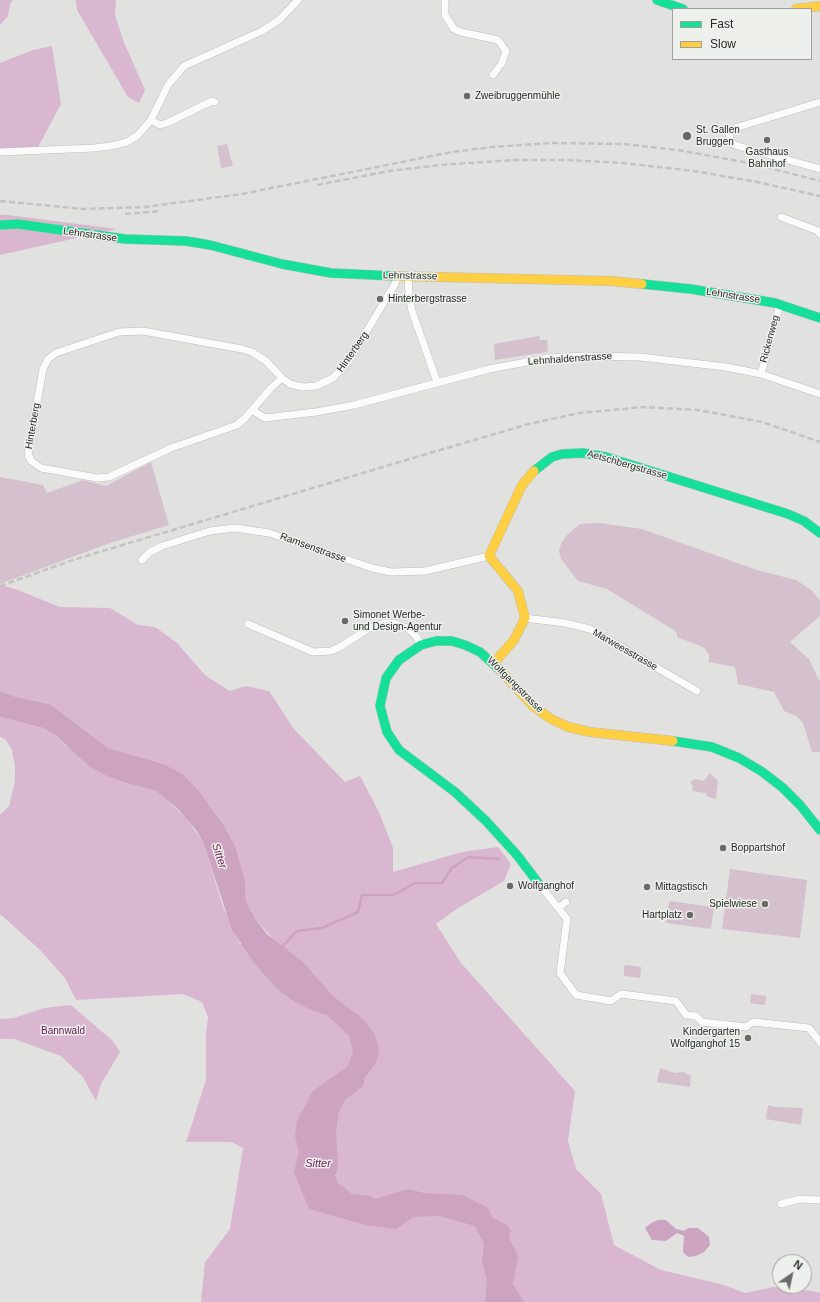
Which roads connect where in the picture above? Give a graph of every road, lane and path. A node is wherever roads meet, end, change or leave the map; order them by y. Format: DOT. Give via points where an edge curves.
graph roads {
  1 [pos="298,0"];
  2 [pos="445,0"];
  3 [pos="657,0"];
  4 [pos="820,6"];
  5 [pos="680,8"];
  6 [pos="804,8"];
  7 [pos="493,75"];
  8 [pos="215,102"];
  9 [pos="820,102"];
  10 [pos="151,120"];
  11 [pos="0,152"];
  12 [pos="820,169"];
  13 [pos="781,217"];
  14 [pos="0,225"];
  15 [pos="820,234"];
  16 [pos="396,275"];
  17 [pos="408,275"];
  18 [pos="780,304"];
  19 [pos="820,318"];
  20 [pos="761,374"];
  21 [pos="282,378"];
  22 [pos="437,382"];
  23 [pos="820,394"];
  24 [pos="252,410"];
  25 [pos="820,533"];
  26 [pos="488,556"];
  27 [pos="142,560"];
  28 [pos="525,618"];
  29 [pos="248,624"];
  30 [pos="421,644"];
  31 [pos="494,664"];
  32 [pos="697,691"];
  33 [pos="820,830"];
  34 [pos="539,884"];
  35 [pos="566,902"];
  36 [pos="558,908"];
  37 [pos="820,1042"];
  38 [pos="820,1200"];
  39 [pos="781,1204"];
  1 -- 10 [label="street" via="279,20 262,31 184,66 168,85"];
  2 -- 7 [label="street" via="444,15 454,29 498,40 506,51 502,64"];
  3 -- 5 [label="street"];
  4 -- 6 [label="street"];
  8 -- 10 [label="street" via="212,101 160,125"];
  9 -- 12 [label="street" via="735,128 729,134 731,143 738,146"];
  10 -- 11 [label="street" via="138,135 123,144 94,148"];
  13 -- 15 [label="street"];
  14 -- 16 [label="street, Lehnstrasse" via="18,224 125,239 186,241 331,273"];
  16 -- 17 [label="street, Lehnstrasse"];
  16 -- 21 [label="street, Hinterberg" via="396,282 365,336 338,374 323,384 310,387 297,386"];
  17 -- 18 [label="street, Lehnstrasse" via="611,281 728,294"];
  17 -- 22 [label="street" via="412,311"];
  18 -- 19 [label="street, Lehnstrasse"];
  18 -- 20 [label="street, Rickenweg"];
  20 -- 22 [label="street, Lehnhaldenstrasse" via="671,360 586,356 521,362"];
  20 -- 23 [label="street, Lehnhaldenstrasse"];
  21 -- 24 [label="street, Hinterberg"];
  21 -- 24 [label="street, Hinterberg" via="266,361 242,349 143,331 109,335 56,353 48,359 43,369 28,454 31,461 41,468 105,478 171,448 236,424"];
  22 -- 24 [label="street, Lehnhaldenstrasse" via="354,405 316,412 265,418"];
  25 -- 26 [label="street, Aetschbergstrasse" via="788,514 606,457 572,453 552,457 528,476"];
  26 -- 27 [label="street, Ramsenstrasse" via="425,571 391,572 372,568 261,530 235,528 210,531 162,546"];
  26 -- 28 [label="street" via="518,591"];
  28 -- 31 [label="street" via="517,636"];
  28 -- 32 [label="street, Marweesstrasse" via="590,629"];
  29 -- 30 [label="street" via="313,652 331,651 371,627 385,623 407,628"];
  30 -- 31 [label="street, Wolfgangstrasse" via="436,641 458,643 480,652"];
  30 -- 34 [label="street, Wolfgangstrasse" via="399,660 386,678 380,706 387,732 405,755 454,791 486,821"];
  31 -- 33 [label="street, Wolfgangstrasse" via="533,706 568,727 590,732 688,742 712,747 739,758 782,787"];
  34 -- 36 [label="street, Wolfgangstrasse"];
  35 -- 36 [label="street"];
  36 -- 37 [label="street, Wolfgangstrasse" via="566,919 560,974 576,996 611,1000 621,994 676,1001 686,1015 696,1016 702,1022 746,1027 753,1022 810,1028"];
  38 -- 39 [label="street" via="800,1199"];
}
